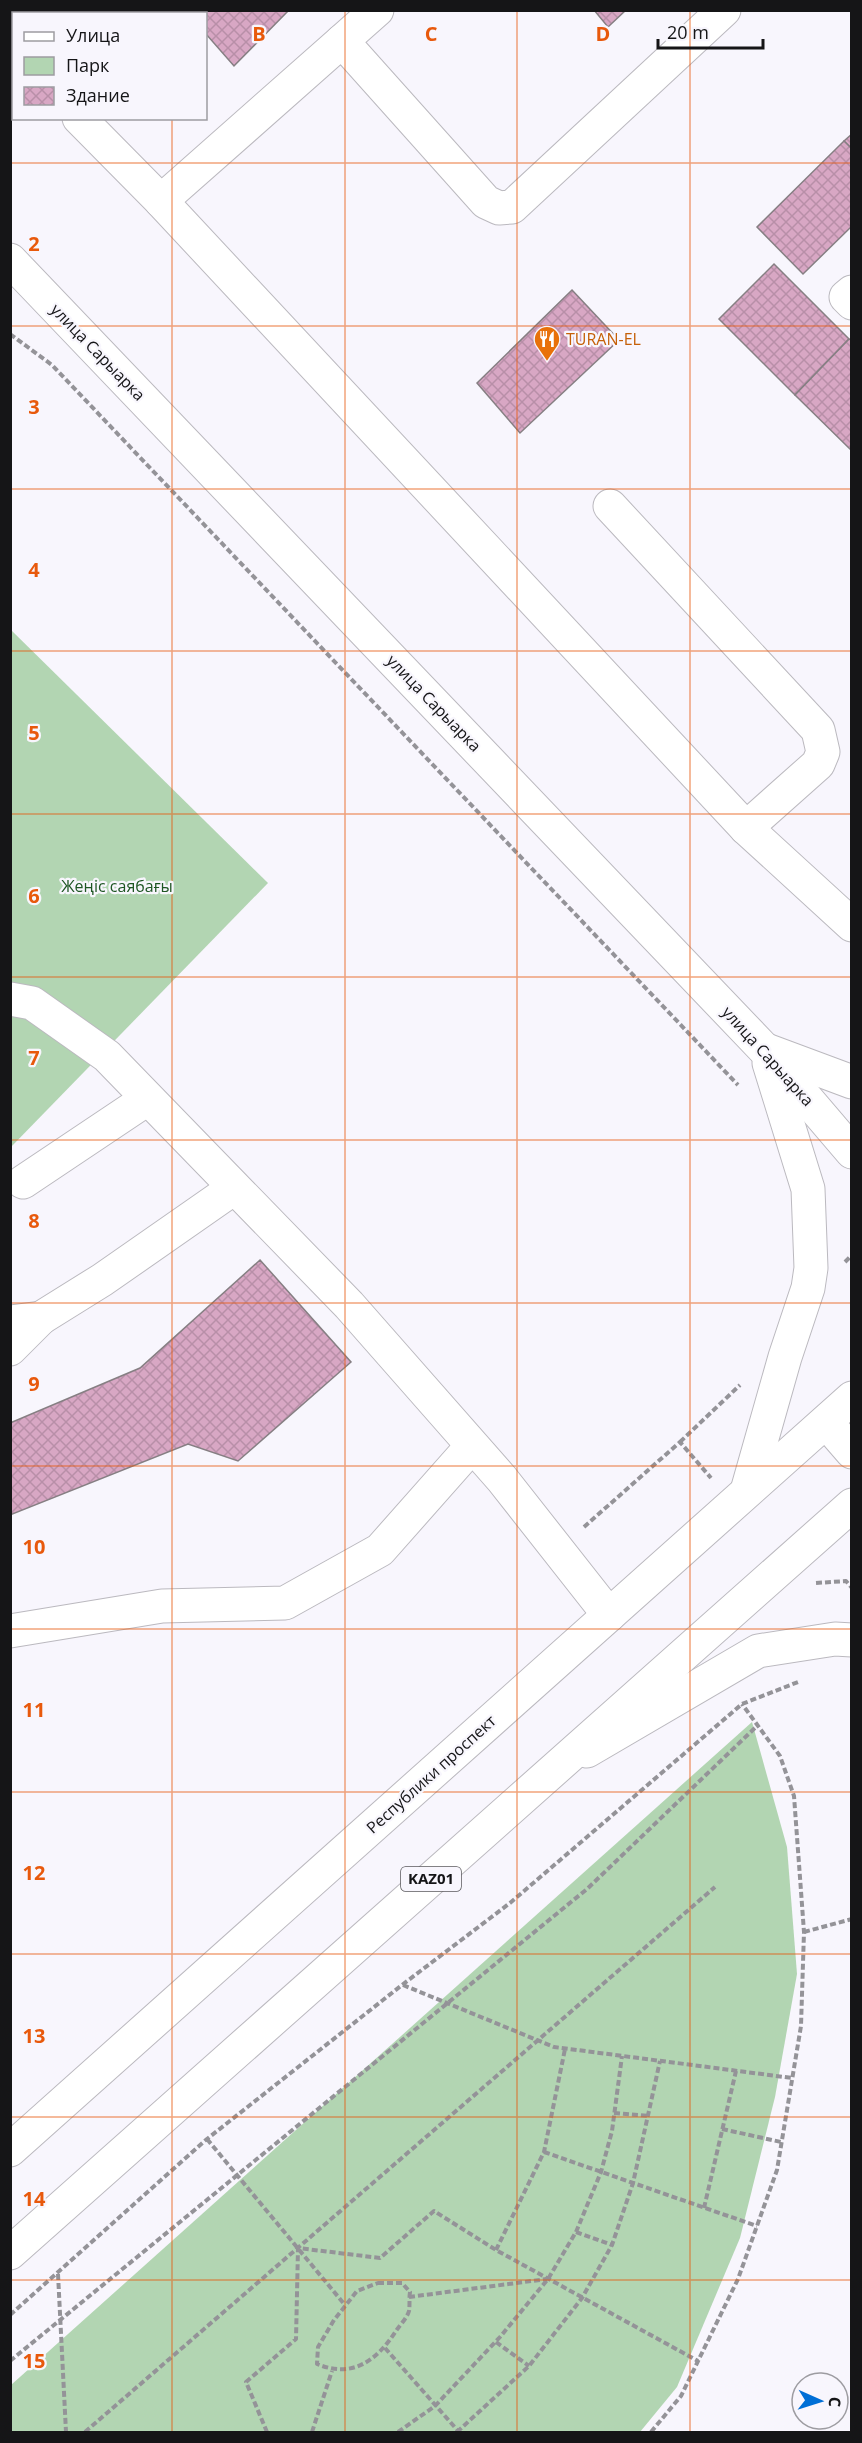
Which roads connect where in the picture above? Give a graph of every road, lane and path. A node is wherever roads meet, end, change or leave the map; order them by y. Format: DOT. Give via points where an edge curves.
graph roads {
  1 [pos="377,10"];
  2 [pos="724,10"];
  3 [pos="342,41"];
  4 [pos="82,120"];
  5 [pos="160,201"];
  6 [pos="10,260"];
  7 [pos="852,292"];
  8 [pos="852,303"];
  9 [pos="10,334"];
  10 [pos="610,506"];
  11 [pos="746,828"];
  12 [pos="852,925"];
  13 [pos="10,999"];
  14 [pos="765,1050"];
  15 [pos="852,1082"];
  16 [pos="746,1093"];
  17 [pos="147,1099"];
  18 [pos="852,1152"];
  19 [pos="23,1182"];
  20 [pos="234,1188"];
  21 [pos="26,1320"];
  22 [pos="10,1349"];
  23 [pos="852,1398"];
  24 [pos="826,1422"];
  25 [pos="472,1446"];
  26 [pos="852,1452"];
  27 [pos="747,1491"];
  28 [pos="852,1505"];
  29 [pos="609,1615"];
  30 [pos="10,1631"];
  31 [pos="852,1640"];
  32 [pos="807,1679"];
  33 [pos="742,1704"];
  34 [pos="758,1725"];
  35 [pos="552,1772"];
  36 [pos="715,1887"];
  37 [pos="852,1919"];
  38 [pos="804,1932"];
  39 [pos="402,1985"];
  40 [pos="447,2003"];
  41 [pos="537,2040"];
  42 [pos="565,2049"];
  43 [pos="622,2056"];
  44 [pos="660,2061"];
  45 [pos="736,2071"];
  46 [pos="792,2078"];
  47 [pos="614,2113"];
  48 [pos="649,2116"];
  49 [pos="722,2129"];
  50 [pos="207,2139"];
  51 [pos="781,2142"];
  52 [pos="10,2150"];
  53 [pos="544,2152"];
  54 [pos="601,2172"];
  55 [pos="237,2175"];
  56 [pos="633,2183"];
  57 [pos="704,2208"];
  58 [pos="757,2226"];
  59 [pos="576,2232"];
  60 [pos="612,2245"];
  61 [pos="298,2248"];
  62 [pos="496,2250"];
  63 [pos="10,2253"];
  64 [pos="58,2273"];
  65 [pos="548,2279"];
  66 [pos="409,2297"];
  67 [pos="582,2298"];
  68 [pos="345,2305"];
  69 [pos="10,2315"];
  70 [pos="62,2319"];
  71 [pos="496,2342"];
  72 [pos="385,2348"];
  73 [pos="10,2361"];
  74 [pos="698,2361"];
  75 [pos="529,2366"];
  76 [pos="332,2371"];
  77 [pos="435,2406"];
  78 [pos="458,2432"];
  79 [pos="66,2433"];
  80 [pos="85,2433"];
  81 [pos="267,2433"];
  82 [pos="312,2433"];
  83 [pos="398,2433"];
  84 [pos="651,2433"];
  1 -- 3 [label="main road"];
  2 -- 3 [label="main road" via="512,207 499,208 486,202"];
  3 -- 5 [label="main road"];
  4 -- 5 [label="main road"];
  5 -- 11 [label="main road"];
  6 -- 14 [label="main road, улица Сарыарка"];
  7 -- 8 [label="main road" via="846,297"];
  9 -- 16 [label="path" via="52,365"];
  10 -- 11 [label="main road" via="818,730 823,752 818,764"];
  11 -- 12 [label="main road"];
  13 -- 17 [label="main road" via="32,1003 107,1056"];
  14 -- 15 [label="main road"];
  14 -- 18 [label="main road, улица Сарыарка"];
  14 -- 27 [label="main road" via="808,1189 811,1268"];
  17 -- 19 [label="main road"];
  17 -- 20 [label="main road"];
  20 -- 21 [label="main road" via="102,1280"];
  20 -- 25 [label="main road" via="350,1305"];
  21 -- 22 [label="main road"];
  23 -- 24 [label="main road, Республики проспект"];
  24 -- 26 [label="main road"];
  24 -- 27 [label="main road, Республики проспект"];
  25 -- 29 [label="main road"];
  25 -- 30 [label="main road" via="380,1550 285,1603 162,1606"];
  27 -- 29 [label="main road, Республики проспект"];
  28 -- 35 [label="main road, KАZ01"];
  29 -- 52 [label="main road, Республики проспект"];
  31 -- 35 [label="main road" via="758,1651"];
  32 -- 33 [label="path"];
  33 -- 34 [label="path"];
  33 -- 39 [label="path" via="510,1903"];
  34 -- 38 [label="path" via="780,1756 794,1796"];
  34 -- 40 [label="path" via="587,1889"];
  35 -- 63 [label="main road, KАZ01"];
  36 -- 41 [label="path"];
  37 -- 38 [label="path"];
  38 -- 46 [label="path" via="801,2026"];
  39 -- 40 [label="path"];
  39 -- 50 [label="path"];
  40 -- 41 [label="path"];
  40 -- 55 [label="path"];
  41 -- 42 [label="path"];
  41 -- 61 [label="path"];
  42 -- 43 [label="path"];
  42 -- 53 [label="path"];
  43 -- 44 [label="path"];
  43 -- 47 [label="path"];
  44 -- 45 [label="path"];
  44 -- 48 [label="path"];
  45 -- 46 [label="path"];
  45 -- 49 [label="path"];
  46 -- 51 [label="path"];
  47 -- 48 [label="path"];
  47 -- 54 [label="path"];
  48 -- 56 [label="path"];
  49 -- 51 [label="path"];
  49 -- 57 [label="path"];
  50 -- 55 [label="path"];
  50 -- 64 [label="path"];
  51 -- 58 [label="path" via="777,2170"];
  53 -- 54 [label="path"];
  53 -- 62 [label="path"];
  54 -- 56 [label="path"];
  54 -- 59 [label="path"];
  55 -- 61 [label="path"];
  55 -- 70 [label="path"];
  56 -- 57 [label="path"];
  56 -- 60 [label="path"];
  57 -- 58 [label="path"];
  58 -- 74 [label="path" via="738,2279"];
  59 -- 60 [label="path"];
  59 -- 65 [label="path"];
  60 -- 67 [label="path"];
  61 -- 62 [label="path" via="380,2258 434,2211"];
  61 -- 68 [label="path"];
  61 -- 80 [label="path"];
  61 -- 81 [label="path" via="296,2338 246,2382"];
  62 -- 65 [label="path"];
  64 -- 69 [label="path"];
  64 -- 70 [label="path"];
  65 -- 66 [label="path"];
  65 -- 67 [label="path"];
  65 -- 71 [label="path"];
  66 -- 68 [label="path" via="410,2292 402,2283 378,2283 357,2291"];
  66 -- 72 [label="path" via="408,2313"];
  67 -- 74 [label="path"];
  67 -- 75 [label="path"];
  68 -- 76 [label="path" via="318,2347 317,2364"];
  70 -- 73 [label="path"];
  70 -- 79 [label="path"];
  71 -- 75 [label="path"];
  71 -- 77 [label="path"];
  72 -- 76 [label="path" via="369,2362"];
  72 -- 77 [label="path"];
  74 -- 84 [label="path" via="681,2396"];
  75 -- 78 [label="path"];
  76 -- 82 [label="path"];
  77 -- 78 [label="path"];
  77 -- 83 [label="path"];
}
